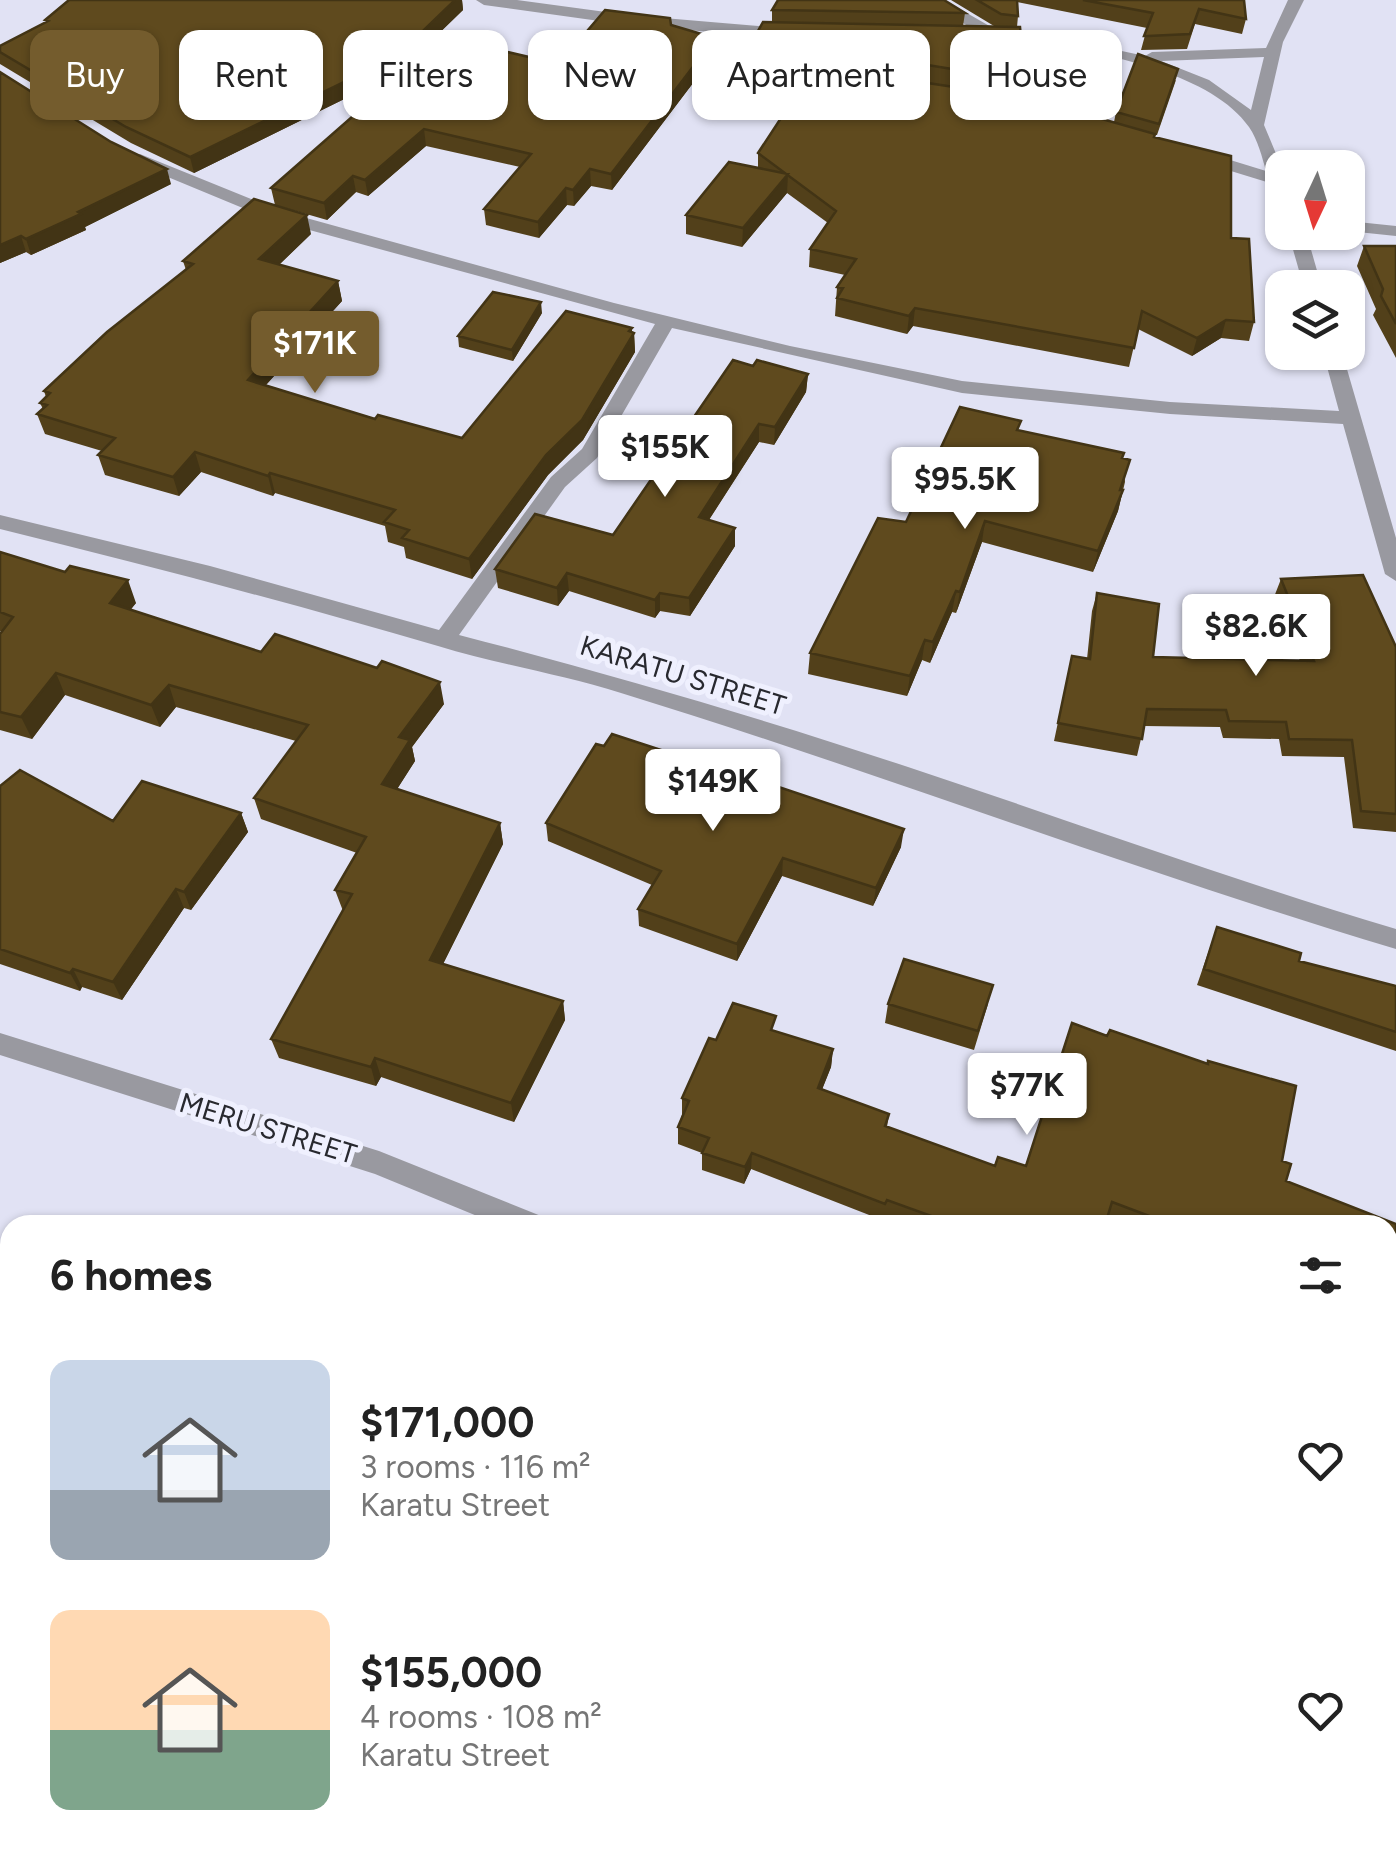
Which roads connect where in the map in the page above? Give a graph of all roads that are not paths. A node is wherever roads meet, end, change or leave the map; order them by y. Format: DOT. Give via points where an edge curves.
graph roads {
  1 [pos="484,0"];
  2 [pos="932,0"];
  3 [pos="1296,0"];
  4 [pos="628,20"];
  5 [pos="762,30"];
  6 [pos="985,30"];
  7 [pos="692,39"];
  8 [pos="1273,52"];
  9 [pos="1122,55"];
  10 [pos="1132,57"];
  11 [pos="1256,124"];
  12 [pos="1179,149"];
  13 [pos="123,150"];
  14 [pos="1266,150"];
  15 [pos="1265,181"];
  16 [pos="1365,228"];
  17 [pos="1396,231"];
  18 [pos="666,322"];
  19 [pos="1337,370"];
  20 [pos="1351,418"];
  21 [pos="0,522"];
  22 [pos="1396,574"];
  23 [pos="443,640"];
  24 [pos="1396,939"];
  25 [pos="0,1044"];
  26 [pos="507,1215"];
  1 -- 4 [label="street"];
  2 -- 6 [label="street"];
  3 -- 8 [label="street"];
  4 -- 5 [label="street"];
  4 -- 7 [label="street"];
  8 -- 10 [label="street"];
  8 -- 11 [label="street"];
  9 -- 10 [label="street"];
  10 -- 11 [label="street" via="1225,96"];
  11 -- 14 [label="street"];
  12 -- 15 [label="street"];
  13 -- 18 [label="street" via="275,215"];
  16 -- 17 [label="street"];
  18 -- 20 [label="street" via="962,387"];
  18 -- 23 [label="street" via="590,453 558,482"];
  19 -- 20 [label="street"];
  20 -- 22 [label="street"];
  21 -- 23 [label="street, KARATU STREET"];
  23 -- 24 [label="street, KARATU STREET" via="620,684"];
  25 -- 26 [label="street, MERU STREET" via="380,1163"];
}
